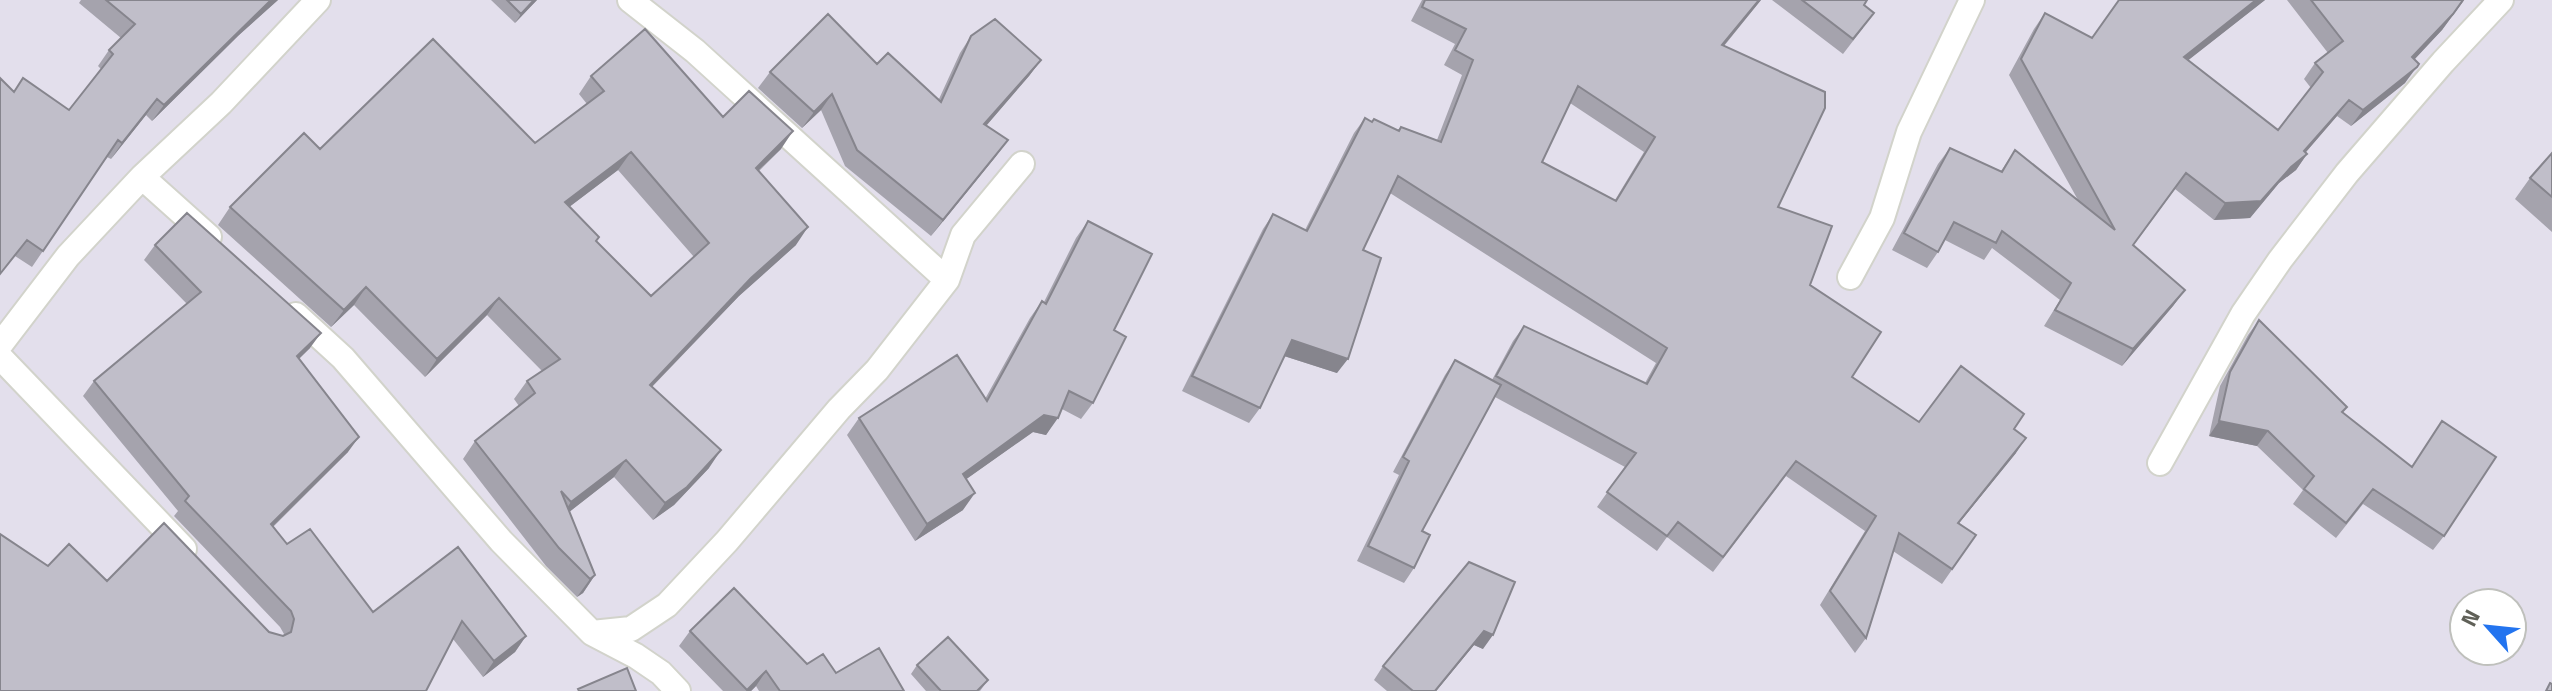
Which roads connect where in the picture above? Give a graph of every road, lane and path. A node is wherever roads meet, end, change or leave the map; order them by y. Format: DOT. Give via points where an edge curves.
graph roads {
  1 [pos="318,0"];
  2 [pos="630,0"];
  3 [pos="1972,0"];
  4 [pos="2501,0"];
  5 [pos="1022,164"];
  6 [pos="142,177"];
  7 [pos="225,252"];
  8 [pos="1850,277"];
  9 [pos="947,280"];
  10 [pos="284,305"];
  11 [pos="0,345"];
  12 [pos="0,357"];
  13 [pos="2160,463"];
  14 [pos="204,570"];
  15 [pos="592,633"];
  16 [pos="678,691"];
  1 -- 6 [label="street"];
  2 -- 9 [label="street" via="695,51"];
  3 -- 8 [label="street" via="1909,132 1882,218"];
  4 -- 13 [label="street" via="2357,162 2280,260 2243,314"];
  5 -- 9 [label="street" via="963,235"];
  6 -- 7 [label="street"];
  6 -- 11 [label="street" via="68,256"];
  9 -- 15 [label="street" via="877,370 667,605 631,629"];
  10 -- 15 [label="street" via="343,358 501,541"];
  12 -- 14 [label="street"];
  15 -- 16 [label="street" via="636,656"];
}
